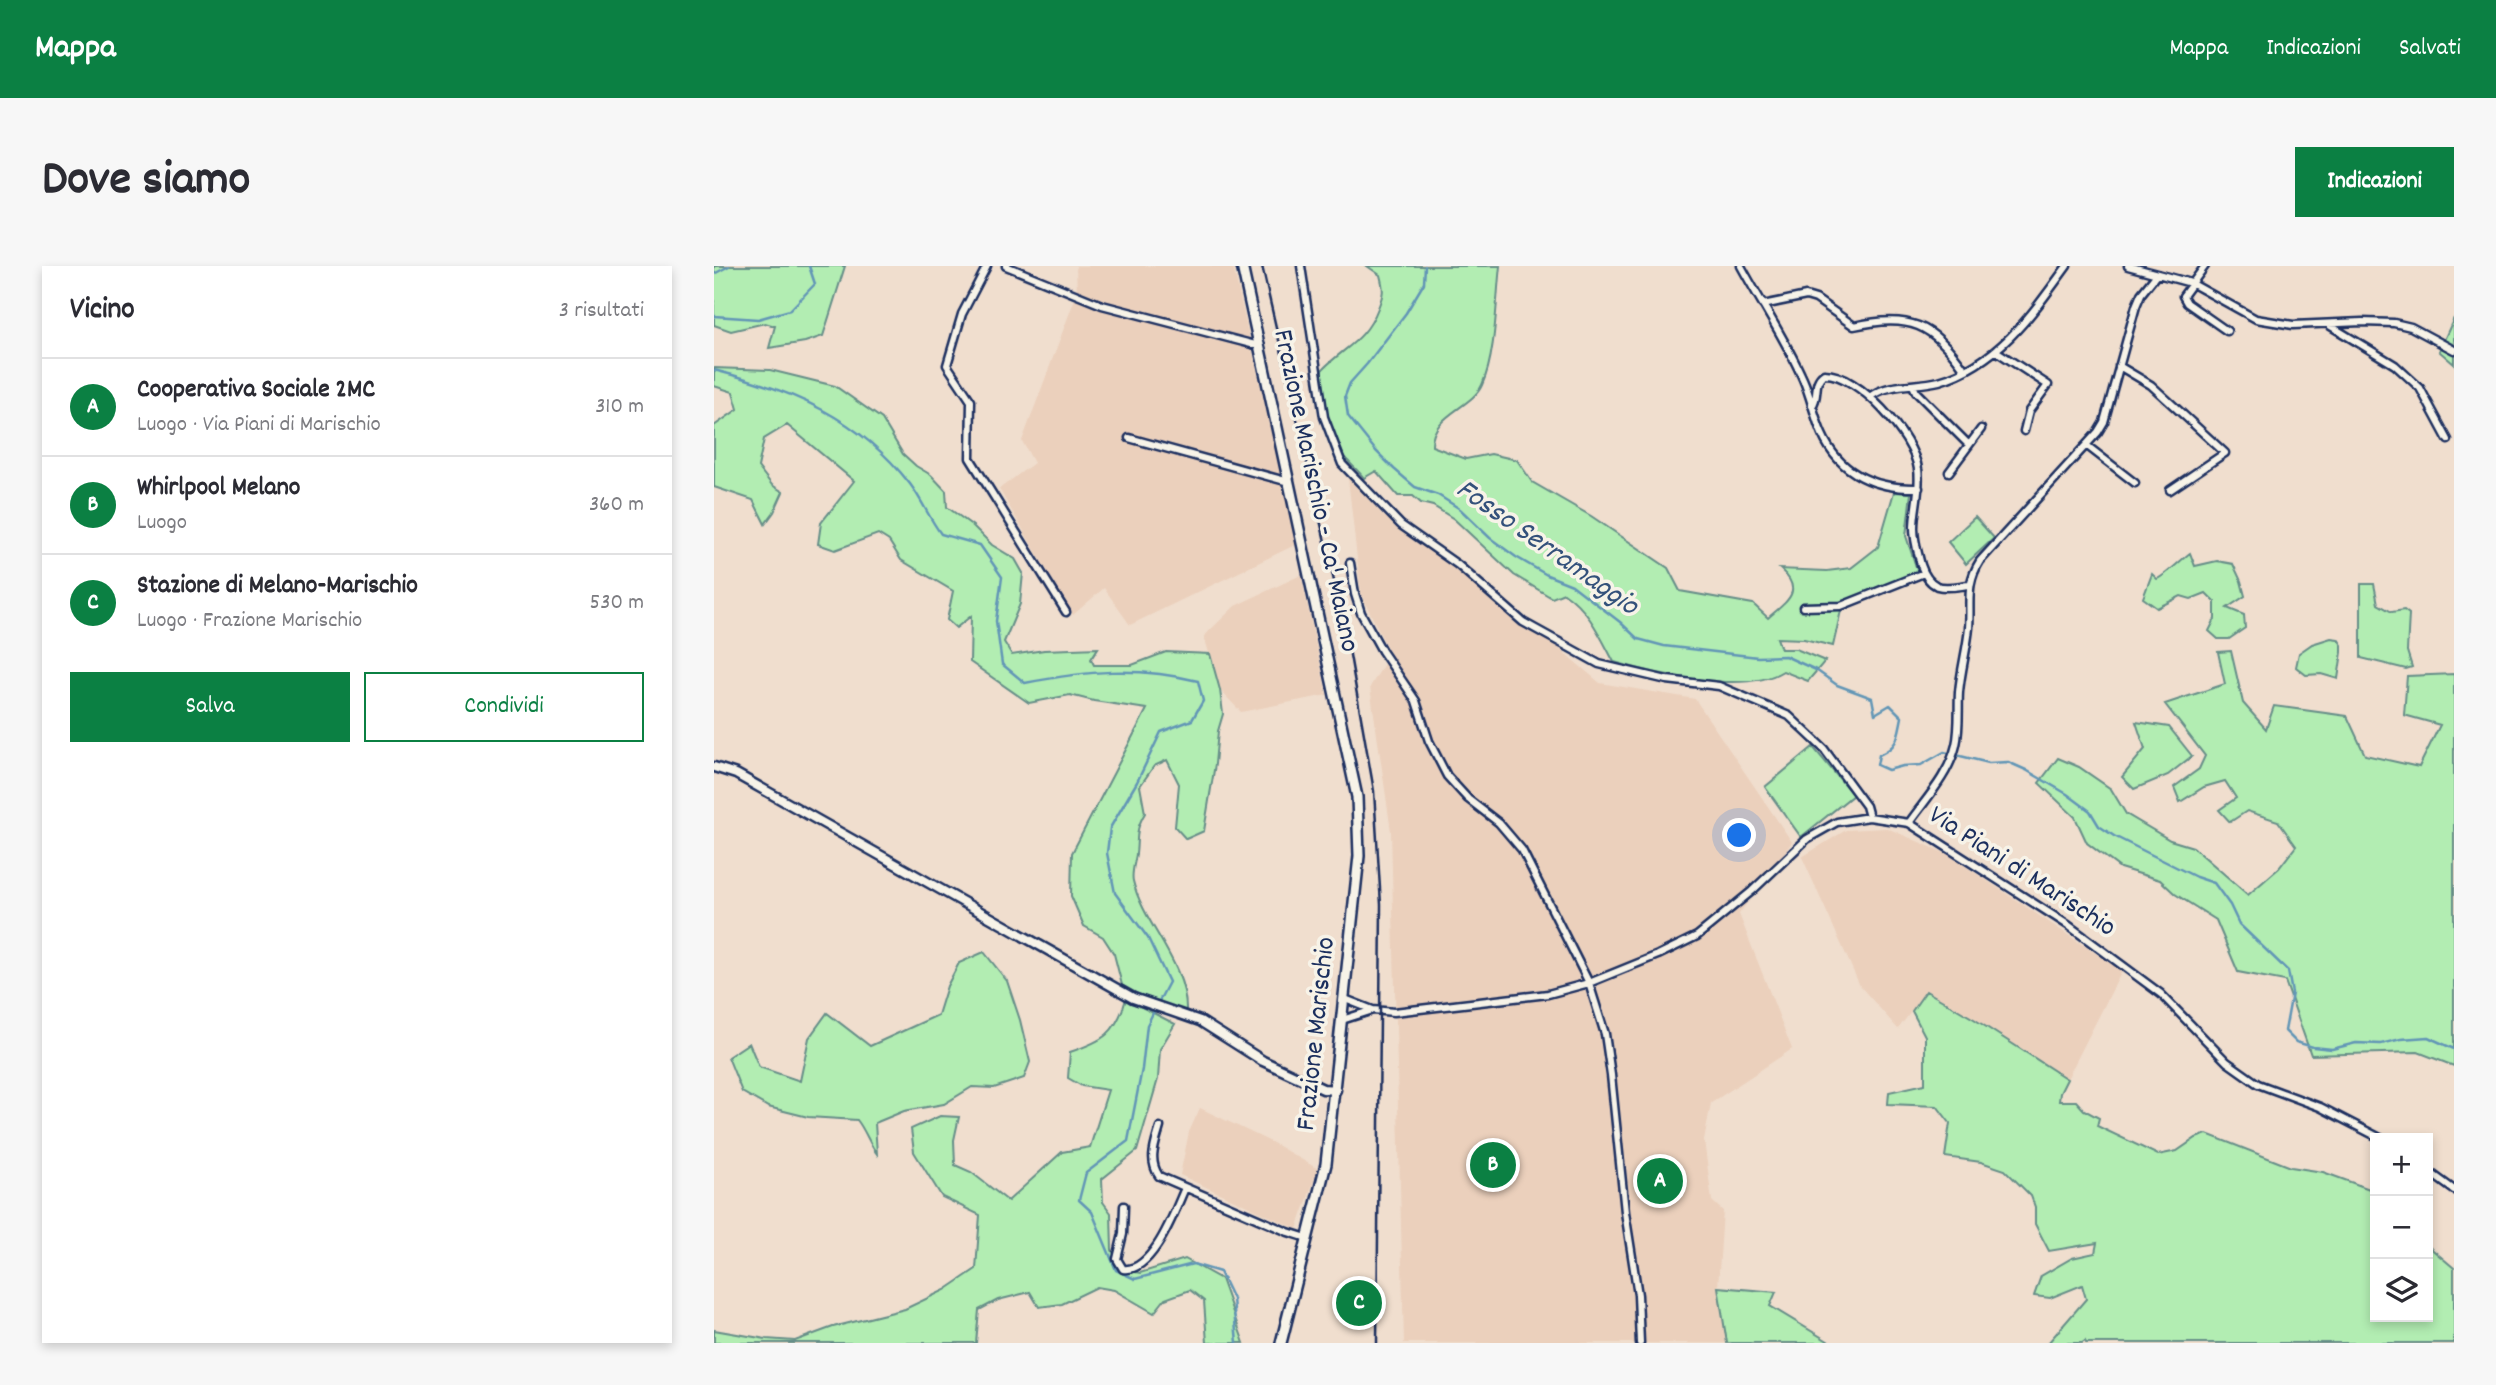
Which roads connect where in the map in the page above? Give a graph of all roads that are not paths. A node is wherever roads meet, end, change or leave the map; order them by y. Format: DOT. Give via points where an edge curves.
graph roads {
  1 [pos="987,266"];
  2 [pos="1006,266"];
  3 [pos="1241,266"];
  4 [pos="1301,266"];
  5 [pos="1741,266"];
  6 [pos="2067,266"];
  7 [pos="2128,266"];
  8 [pos="2205,266"];
  9 [pos="2157,274"];
  10 [pos="2191,283"];
  11 [pos="1763,305"];
  12 [pos="2327,324"];
  13 [pos="2227,331"];
  14 [pos="1259,346"];
  15 [pos="2454,350"];
  16 [pos="1996,351"];
  17 [pos="2119,366"];
  18 [pos="1965,370"];
  19 [pos="1913,385"];
  20 [pos="1871,396"];
  21 [pos="1812,406"];
  22 [pos="1981,429"];
  23 [pos="2024,431"];
  24 [pos="1129,438"];
  25 [pos="2448,440"];
  26 [pos="1969,445"];
  27 [pos="2087,445"];
  28 [pos="1949,472"];
  29 [pos="1289,482"];
  30 [pos="2135,483"];
  31 [pos="1919,488"];
  32 [pos="2169,490"];
  33 [pos="1350,563"];
  34 [pos="1924,573"];
  35 [pos="1969,585"];
  36 [pos="1803,607"];
  37 [pos="1066,612"];
  38 [pos="1342,726"];
  39 [pos="714,767"];
  40 [pos="1869,817"];
  41 [pos="1909,823"];
  42 [pos="1589,983"];
  43 [pos="1345,999"];
  44 [pos="1373,1010"];
  45 [pos="1342,1020"];
  46 [pos="1336,1090"];
  47 [pos="1160,1127"];
  48 [pos="2370,1133"];
  49 [pos="2433,1175"];
  50 [pos="1185,1188"];
  51 [pos="2454,1190"];
  52 [pos="1124,1206"];
  53 [pos="1307,1238"];
  54 [pos="1281,1343"];
  55 [pos="1640,1343"];
  1 -- 37 [label="street" via="961,314 947,365 971,401 970,458"];
  2 -- 14 [label="street" via="1102,305"];
  3 -- 14 [label="main road, Frazione Marischio - Ca' Maiano"];
  4 -- 40 [label="street" via="1324,417 1342,464 1401,525 1458,565 1523,622 1599,664 1719,687 1789,716 1824,749 1866,806"];
  5 -- 11 [label="street"];
  6 -- 16 [label="street"];
  7 -- 9 [label="street"];
  8 -- 10 [label="street"];
  9 -- 10 [label="street"];
  9 -- 17 [label="street" via="2136,306"];
  10 -- 12 [label="street" via="2256,318 2292,325"];
  10 -- 13 [label="street" via="2183,296 2187,303"];
  11 -- 18 [label="street" via="1806,296 1854,326 1902,320 1941,340"];
  11 -- 21 [label="street" via="1803,379"];
  12 -- 15 [label="street" via="2394,323"];
  12 -- 25 [label="street" via="2395,365 2420,388"];
  14 -- 29 [label="main road, Frazione Marischio - Ca' Maiano"];
  16 -- 18 [label="street"];
  16 -- 23 [label="street" via="2048,385 2029,411"];
  17 -- 27 [label="street" via="2104,422"];
  17 -- 32 [label="street" via="2151,385 2225,453"];
  18 -- 19 [label="street"];
  19 -- 20 [label="street" via="1888,387"];
  19 -- 26 [label="street"];
  20 -- 21 [label="street" via="1824,374"];
  20 -- 31 [label="street" via="1917,463"];
  21 -- 31 [label="street" via="1824,437 1846,466 1876,484"];
  22 -- 26 [label="street"];
  24 -- 29 [label="street"];
  26 -- 28 [label="street"];
  27 -- 30 [label="street"];
  27 -- 35 [label="street" via="1980,561"];
  29 -- 38 [label="main road, Frazione Marischio - Ca' Maiano"];
  31 -- 34 [label="street" via="1914,542"];
  33 -- 42 [label="street" via="1361,613 1416,701 1447,776 1522,850"];
  34 -- 35 [label="street" via="1936,585"];
  34 -- 36 [label="street" via="1841,606"];
  35 -- 41 [label="street" via="1956,745"];
  38 -- 43 [label="main road, Frazione Marischio" via="1360,825"];
  39 -- 46 [label="street" via="736,774 1142,1001 1200,1021 1263,1061"];
  40 -- 41 [label="street, Via Piani di Marischio"];
  40 -- 42 [label="street, Via Piani di Marischio" via="1837,822 1807,839 1697,936"];
  41 -- 48 [label="street, Via Piani di Marischio" via="2068,925 2161,994 2227,1062 2258,1084 2320,1107"];
  42 -- 44 [label="street, Via Piani di Marischio" via="1548,994 1394,1012"];
  42 -- 55 [label="street" via="1605,1034 1611,1075 1639,1295"];
  43 -- 44 [label="street"];
  43 -- 45 [label="main road, Frazione Marischio"];
  44 -- 45 [label="street"];
  45 -- 46 [label="main road, Frazione Marischio"];
  46 -- 53 [label="main road, Frazione Marischio" via="1326,1164"];
  47 -- 50 [label="street" via="1153,1167 1159,1176"];
  49 -- 51 [label="street"];
  50 -- 52 [label="street" via="1157,1245 1129,1270 1117,1259"];
  50 -- 53 [label="street"];
  53 -- 54 [label="main road, Frazione Marischio"];
}
